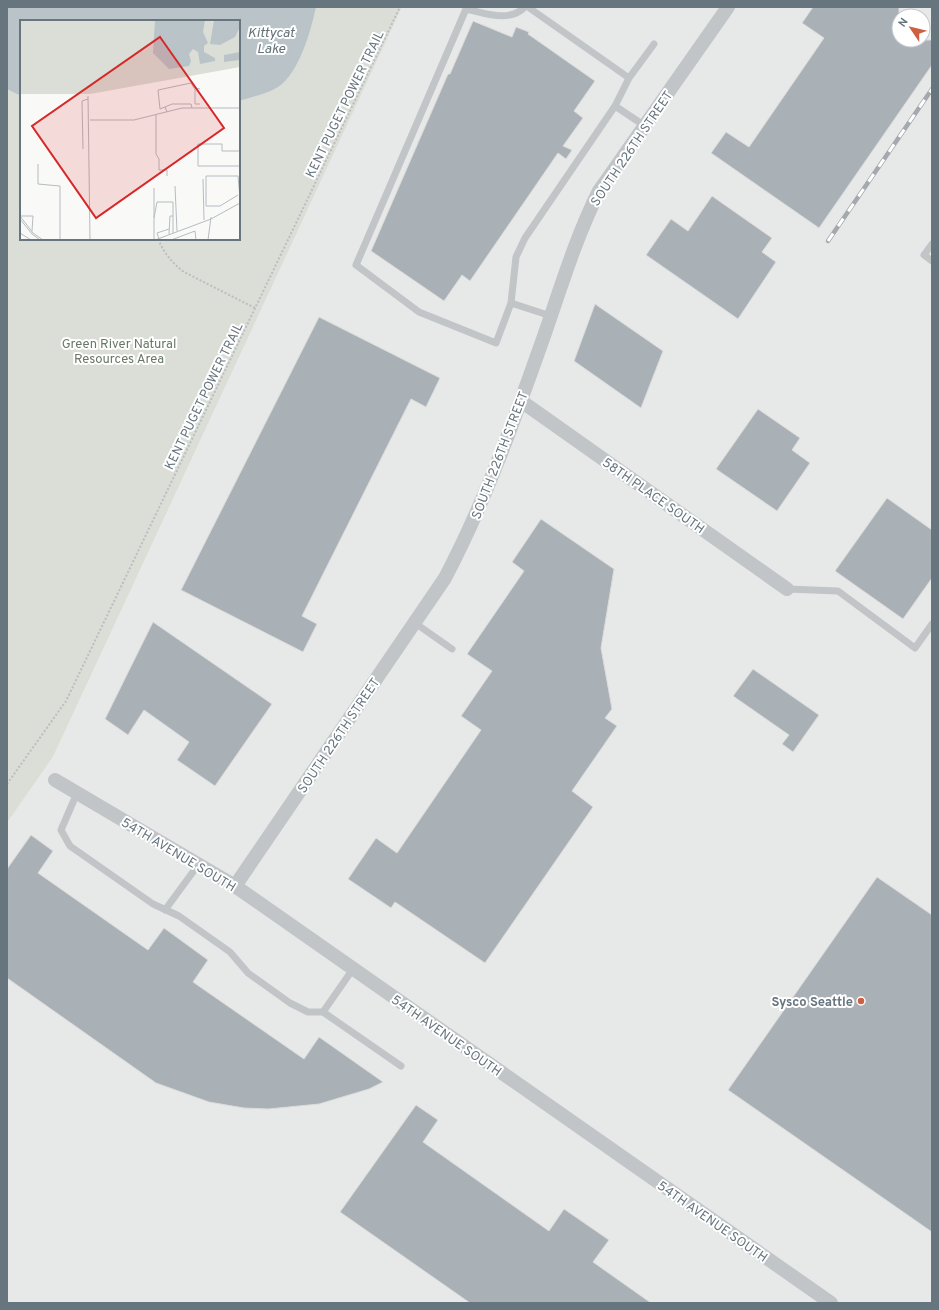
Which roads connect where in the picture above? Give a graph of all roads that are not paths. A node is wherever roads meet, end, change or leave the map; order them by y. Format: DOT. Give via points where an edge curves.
graph roads {
  1 [pos="524,7"];
  2 [pos="528,7"];
  3 [pos="728,7"];
  4 [pos="654,44"];
  5 [pos="629,78"];
  6 [pos="614,106"];
  7 [pos="645,126"];
  8 [pos="932,244"];
  9 [pos="932,261"];
  10 [pos="511,302"];
  11 [pos="551,316"];
  12 [pos="521,401"];
  13 [pos="787,589"];
  14 [pos="415,623"];
  15 [pos="932,624"];
  16 [pos="452,649"];
  17 [pos="55,780"];
  18 [pos="77,793"];
  19 [pos="198,865"];
  20 [pos="235,886"];
  21 [pos="165,910"];
  22 [pos="353,969"];
  23 [pos="323,1012"];
  24 [pos="401,1066"];
  25 [pos="830,1303"];
  1 -- 10 [label="lane" via="515,14 505,17 466,9 356,265 419,312 496,343"];
  2 -- 5 [label="lane"];
  3 -- 7 [label="street, SOUTH 226TH STREET"];
  4 -- 5 [label="lane"];
  5 -- 6 [label="lane"];
  6 -- 7 [label="lane"];
  6 -- 10 [label="lane" via="525,238 516,257"];
  7 -- 11 [label="street, SOUTH 226TH STREET" via="599,191 584,222"];
  8 -- 9 [label="lane" via="924,255"];
  10 -- 11 [label="lane"];
  11 -- 12 [label="street, SOUTH 226TH STREET"];
  12 -- 13 [label="street, 58TH PLACE SOUTH"];
  12 -- 14 [label="street, SOUTH 226TH STREET" via="468,534 446,578"];
  13 -- 15 [label="lane" via="838,591 915,648"];
  14 -- 16 [label="lane"];
  14 -- 20 [label="street, SOUTH 226TH STREET"];
  17 -- 18 [label="street, 54TH AVENUE SOUTH"];
  18 -- 19 [label="street, 54TH AVENUE SOUTH"];
  18 -- 21 [label="lane" via="61,830 70,846"];
  19 -- 20 [label="street, 54TH AVENUE SOUTH"];
  19 -- 21 [label="lane"];
  20 -- 22 [label="street, 54TH AVENUE SOUTH"];
  21 -- 23 [label="lane" via="179,916 230,952 248,973 290,1003 308,1012"];
  22 -- 23 [label="lane"];
  22 -- 25 [label="street, 54TH AVENUE SOUTH"];
  23 -- 24 [label="lane"];
}
